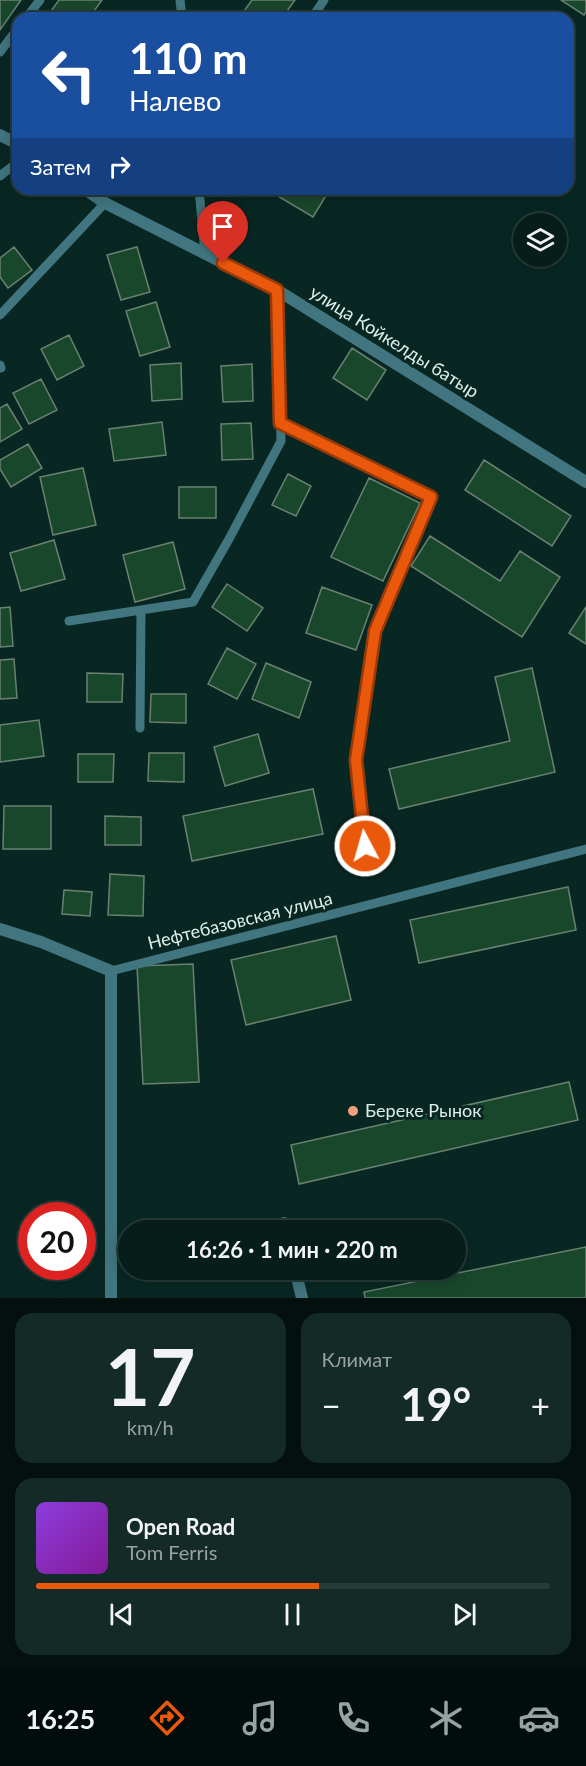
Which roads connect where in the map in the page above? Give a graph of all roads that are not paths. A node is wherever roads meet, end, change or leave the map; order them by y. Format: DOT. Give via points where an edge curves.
graph roads {
  1 [pos="40,0"];
  2 [pos="31,12"];
  3 [pos="12,36"];
  4 [pos="0,52"];
  5 [pos="12,167"];
  6 [pos="0,176"];
  7 [pos="94,195"];
  8 [pos="200,195"];
  9 [pos="105,203"];
  10 [pos="205,254"];
  11 [pos="277,290"];
  12 [pos="0,315"];
  13 [pos="280,423"];
  14 [pos="586,482"];
  15 [pos="141,610"];
  16 [pos="69,621"];
  17 [pos="140,728"];
  18 [pos="365,846"];
  19 [pos="586,849"];
  20 [pos="0,929"];
  21 [pos="111,971"];
  22 [pos="298,1280"];
  23 [pos="111,1298"];
  24 [pos="302,1298"];
  1 -- 2 [label="lane"];
  3 -- 4 [label="lane"];
  5 -- 6 [label="lane"];
  7 -- 9 [label="street, улица Койкелды батыр"];
  8 -- 10 [label="lane"];
  9 -- 10 [label="street, улица Койкелды батыр"];
  9 -- 12 [label="lane"];
  10 -- 11 [label="street, улица Койкелды батыр"];
  11 -- 13 [label="lane"];
  11 -- 14 [label="street, улица Койкелды батыр"];
  13 -- 15 [label="lane" via="280,441 193,602"];
  13 -- 18 [label="lane" via="431,497 375,631 356,760"];
  15 -- 16 [label="lane"];
  15 -- 17 [label="lane"];
  19 -- 21 [label="lane, Нефтебазовская улица"];
  20 -- 21 [label="street"];
  21 -- 23 [label="street"];
  22 -- 24 [label="street"];
}
